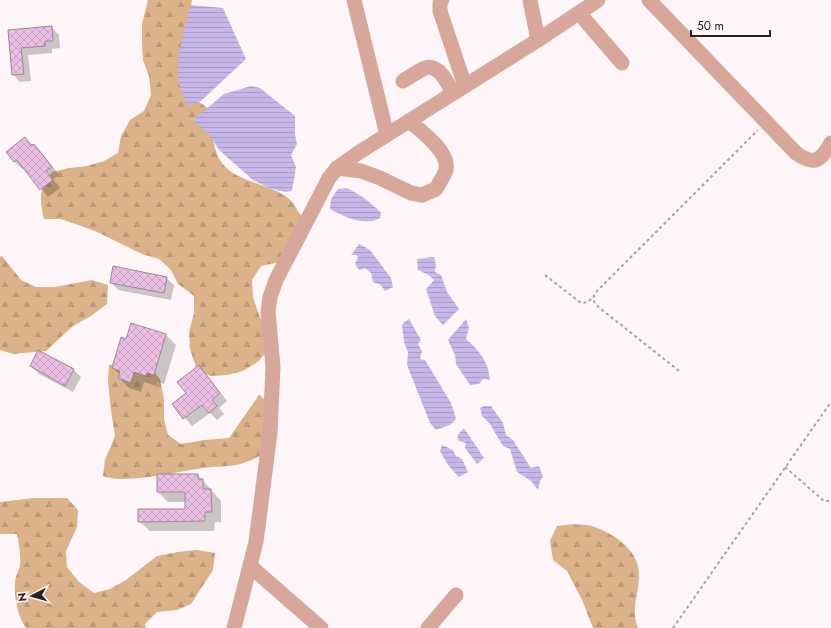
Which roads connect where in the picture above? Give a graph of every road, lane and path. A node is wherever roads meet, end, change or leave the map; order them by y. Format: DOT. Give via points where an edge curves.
graph roads {
  1 [pos="354,0"];
  2 [pos="442,0"];
  3 [pos="530,0"];
  4 [pos="598,0"];
  5 [pos="649,0"];
  6 [pos="579,13"];
  7 [pos="538,40"];
  8 [pos="622,63"];
  9 [pos="403,81"];
  10 [pos="459,90"];
  11 [pos="409,121"];
  12 [pos="766,122"];
  13 [pos="387,135"];
  14 [pos="831,142"];
  15 [pos="338,168"];
  16 [pos="545,275"];
  17 [pos="593,297"];
  18 [pos="679,371"];
  19 [pos="831,402"];
  20 [pos="785,467"];
  21 [pos="831,500"];
  22 [pos="250,566"];
  23 [pos="456,595"];
  24 [pos="234,628"];
  25 [pos="321,628"];
  26 [pos="428,628"];
  27 [pos="673,628"];
  1 -- 13 [label="street"];
  2 -- 10 [label="street" via="440,11"];
  3 -- 7 [label="street"];
  4 -- 6 [label="street"];
  5 -- 12 [label="street"];
  6 -- 7 [label="street"];
  6 -- 8 [label="street"];
  7 -- 10 [label="street"];
  9 -- 10 [label="street" via="426,67 441,73"];
  10 -- 11 [label="street"];
  11 -- 13 [label="street"];
  11 -- 15 [label="street" via="443,154 446,168 436,189 422,195 411,193 361,171"];
  12 -- 14 [label="street" via="805,160 818,159"];
  12 -- 17 [label="path"];
  13 -- 15 [label="street"];
  15 -- 22 [label="street" via="329,178 294,243 270,297 268,312 273,367 270,433 256,542"];
  16 -- 17 [label="path" via="581,303 588,302"];
  17 -- 18 [label="path" via="596,305"];
  19 -- 20 [label="path"];
  20 -- 21 [label="path" via="824,501"];
  20 -- 27 [label="path"];
  22 -- 24 [label="street"];
  22 -- 25 [label="street"];
  23 -- 26 [label="street"];
}
